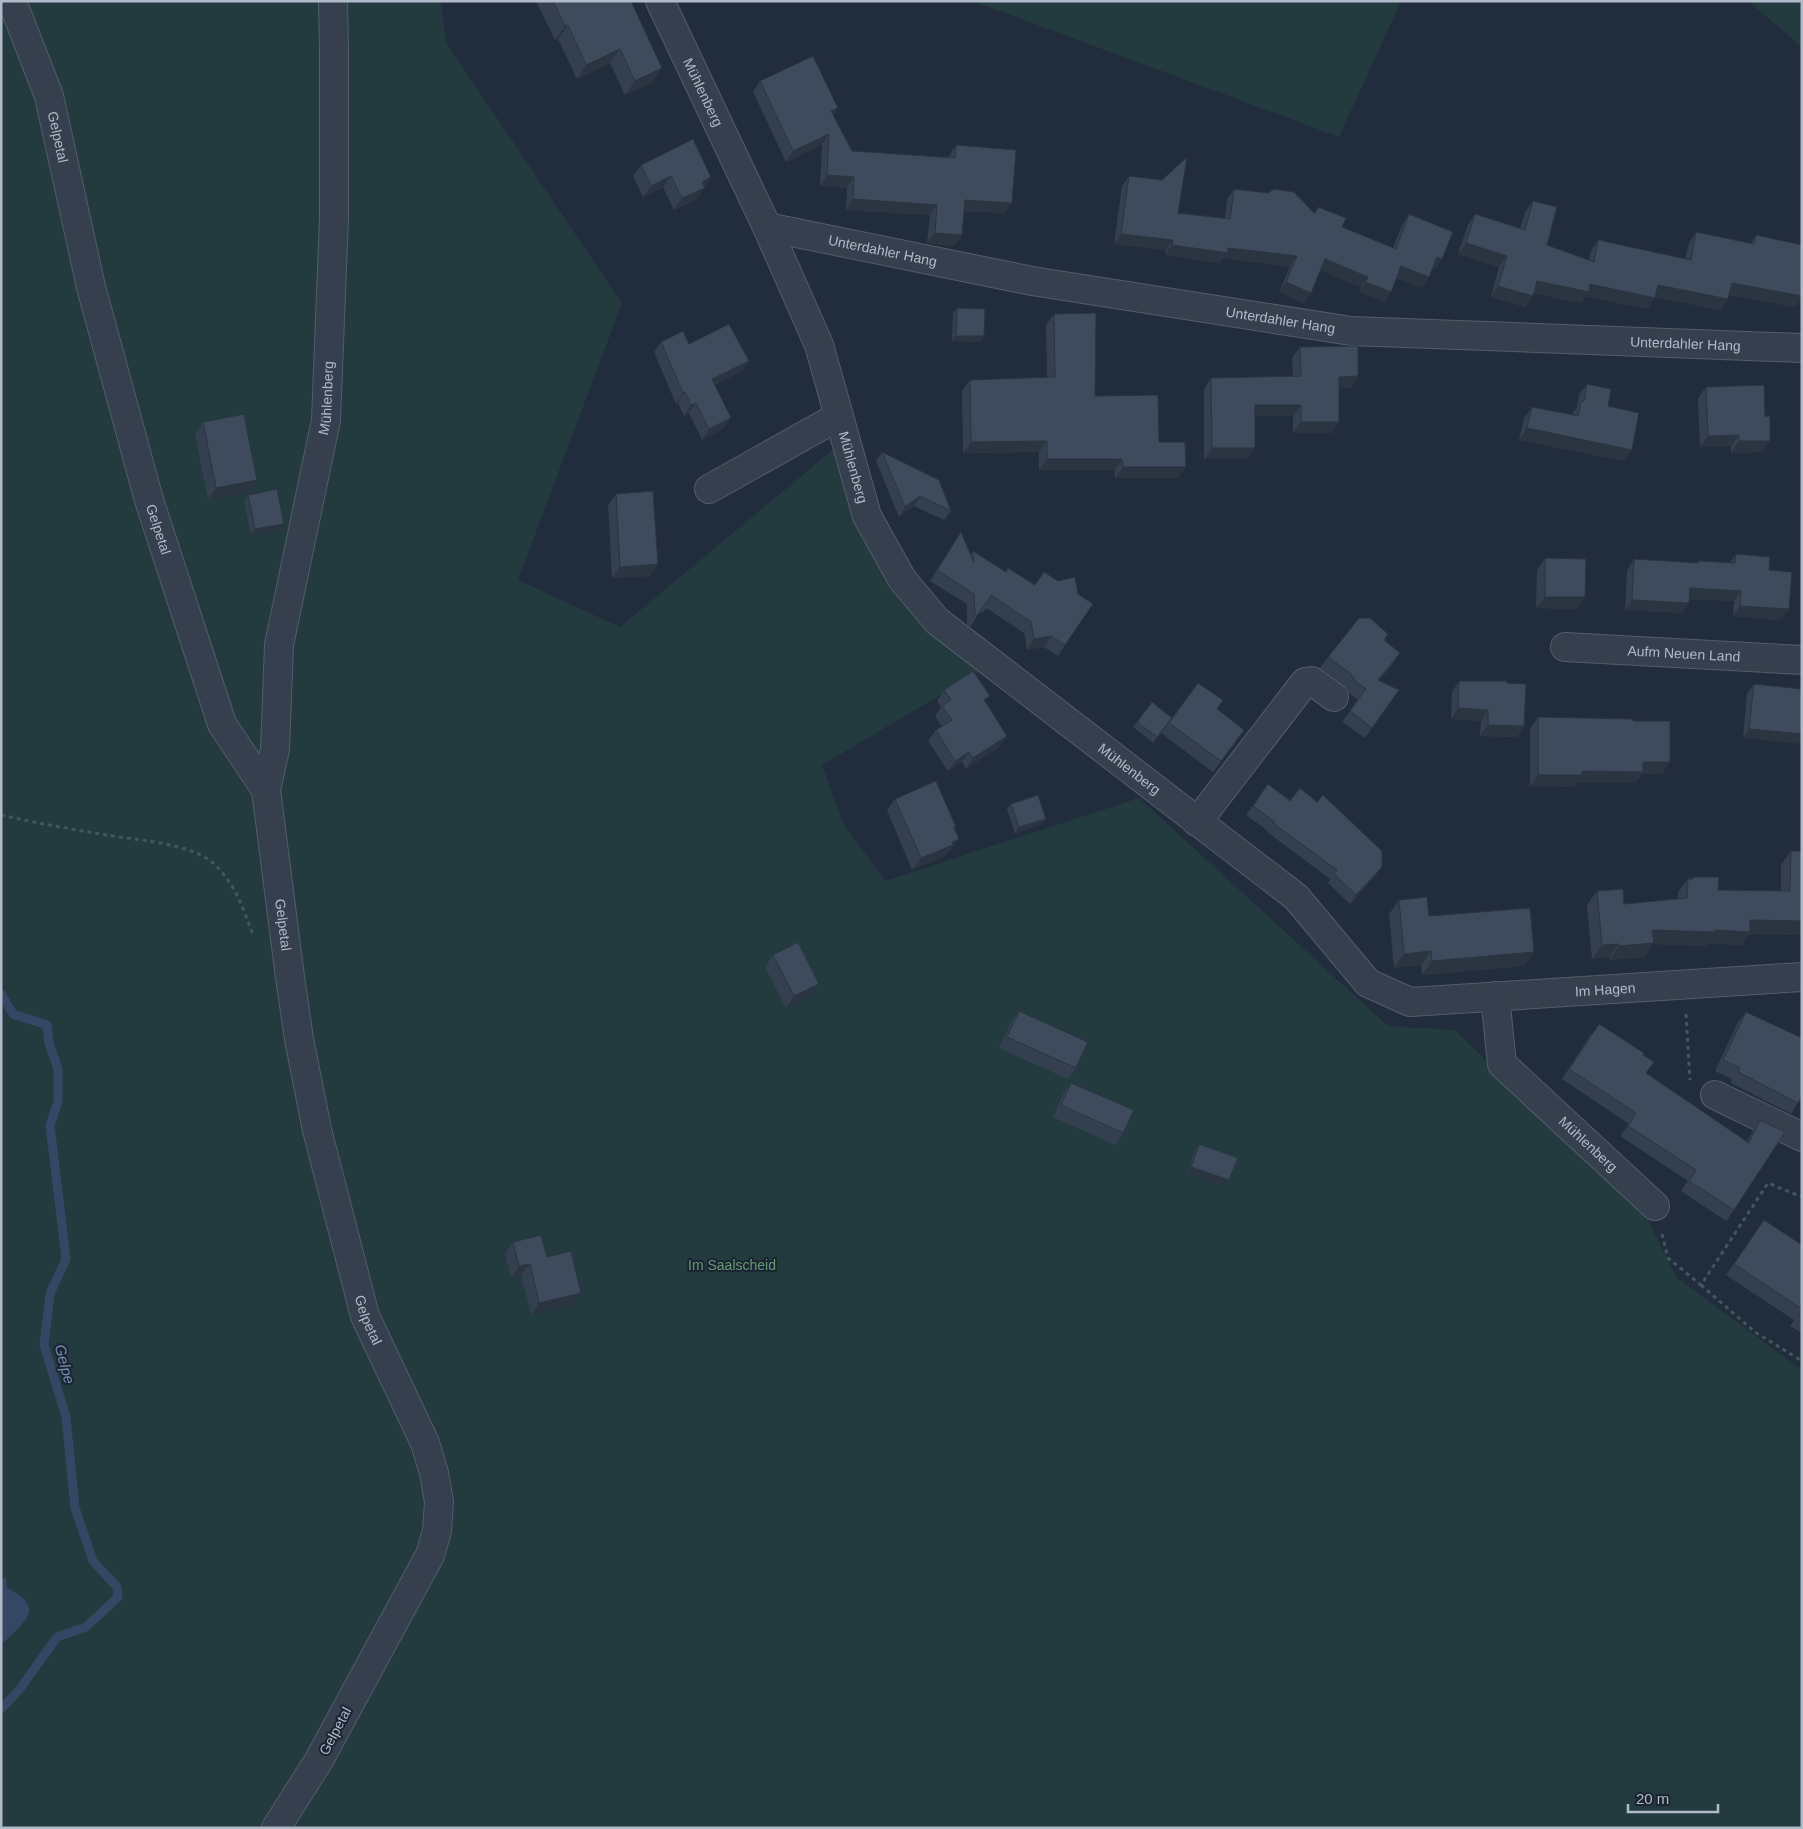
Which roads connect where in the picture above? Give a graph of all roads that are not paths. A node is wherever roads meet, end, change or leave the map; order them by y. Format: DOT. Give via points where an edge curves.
graph roads {
  1 [pos="12,1"];
  2 [pos="333,1"];
  3 [pos="660,1"];
  4 [pos="767,227"];
  5 [pos="1802,348"];
  6 [pos="839,416"];
  7 [pos="709,489"];
  8 [pos="1565,647"];
  9 [pos="1802,660"];
  10 [pos="1334,697"];
  11 [pos="266,790"];
  12 [pos="1197,822"];
  13 [pos="1802,977"];
  14 [pos="1495,996"];
  15 [pos="1410,1002"];
  16 [pos="1714,1095"];
  17 [pos="1802,1137"];
  18 [pos="1655,1206"];
  19 [pos="276,1828"];
  1 -- 11 [label="street, Gelpetal" via="49,96 91,287 149,500 222,724"];
  2 -- 11 [label="street, Mühlenberg" via="334,218 326,420 279,645 275,749"];
  3 -- 4 [label="street, Mühlenberg"];
  4 -- 5 [label="street, Unterdahler Hang" via="1032,281 1351,331"];
  4 -- 6 [label="street, Mühlenberg" via="819,345"];
  6 -- 7 [label="street"];
  6 -- 12 [label="street, Mühlenberg" via="866,516 902,579 936,621"];
  8 -- 9 [label="street, Aufm Neuen Land"];
  10 -- 12 [label="street" via="1312,681 1305,682"];
  11 -- 19 [label="street, Gelpetal" via="299,1039 320,1139 365,1316 425,1442 439,1502 437,1531 430,1555 319,1760"];
  12 -- 15 [label="street, Mühlenberg" via="1296,897 1368,983"];
  13 -- 14 [label="street, Im Hagen"];
  14 -- 15 [label="street, Im Hagen"];
  14 -- 18 [label="street, Mühlenberg" via="1502,1064"];
  16 -- 17 [label="street"];
}
